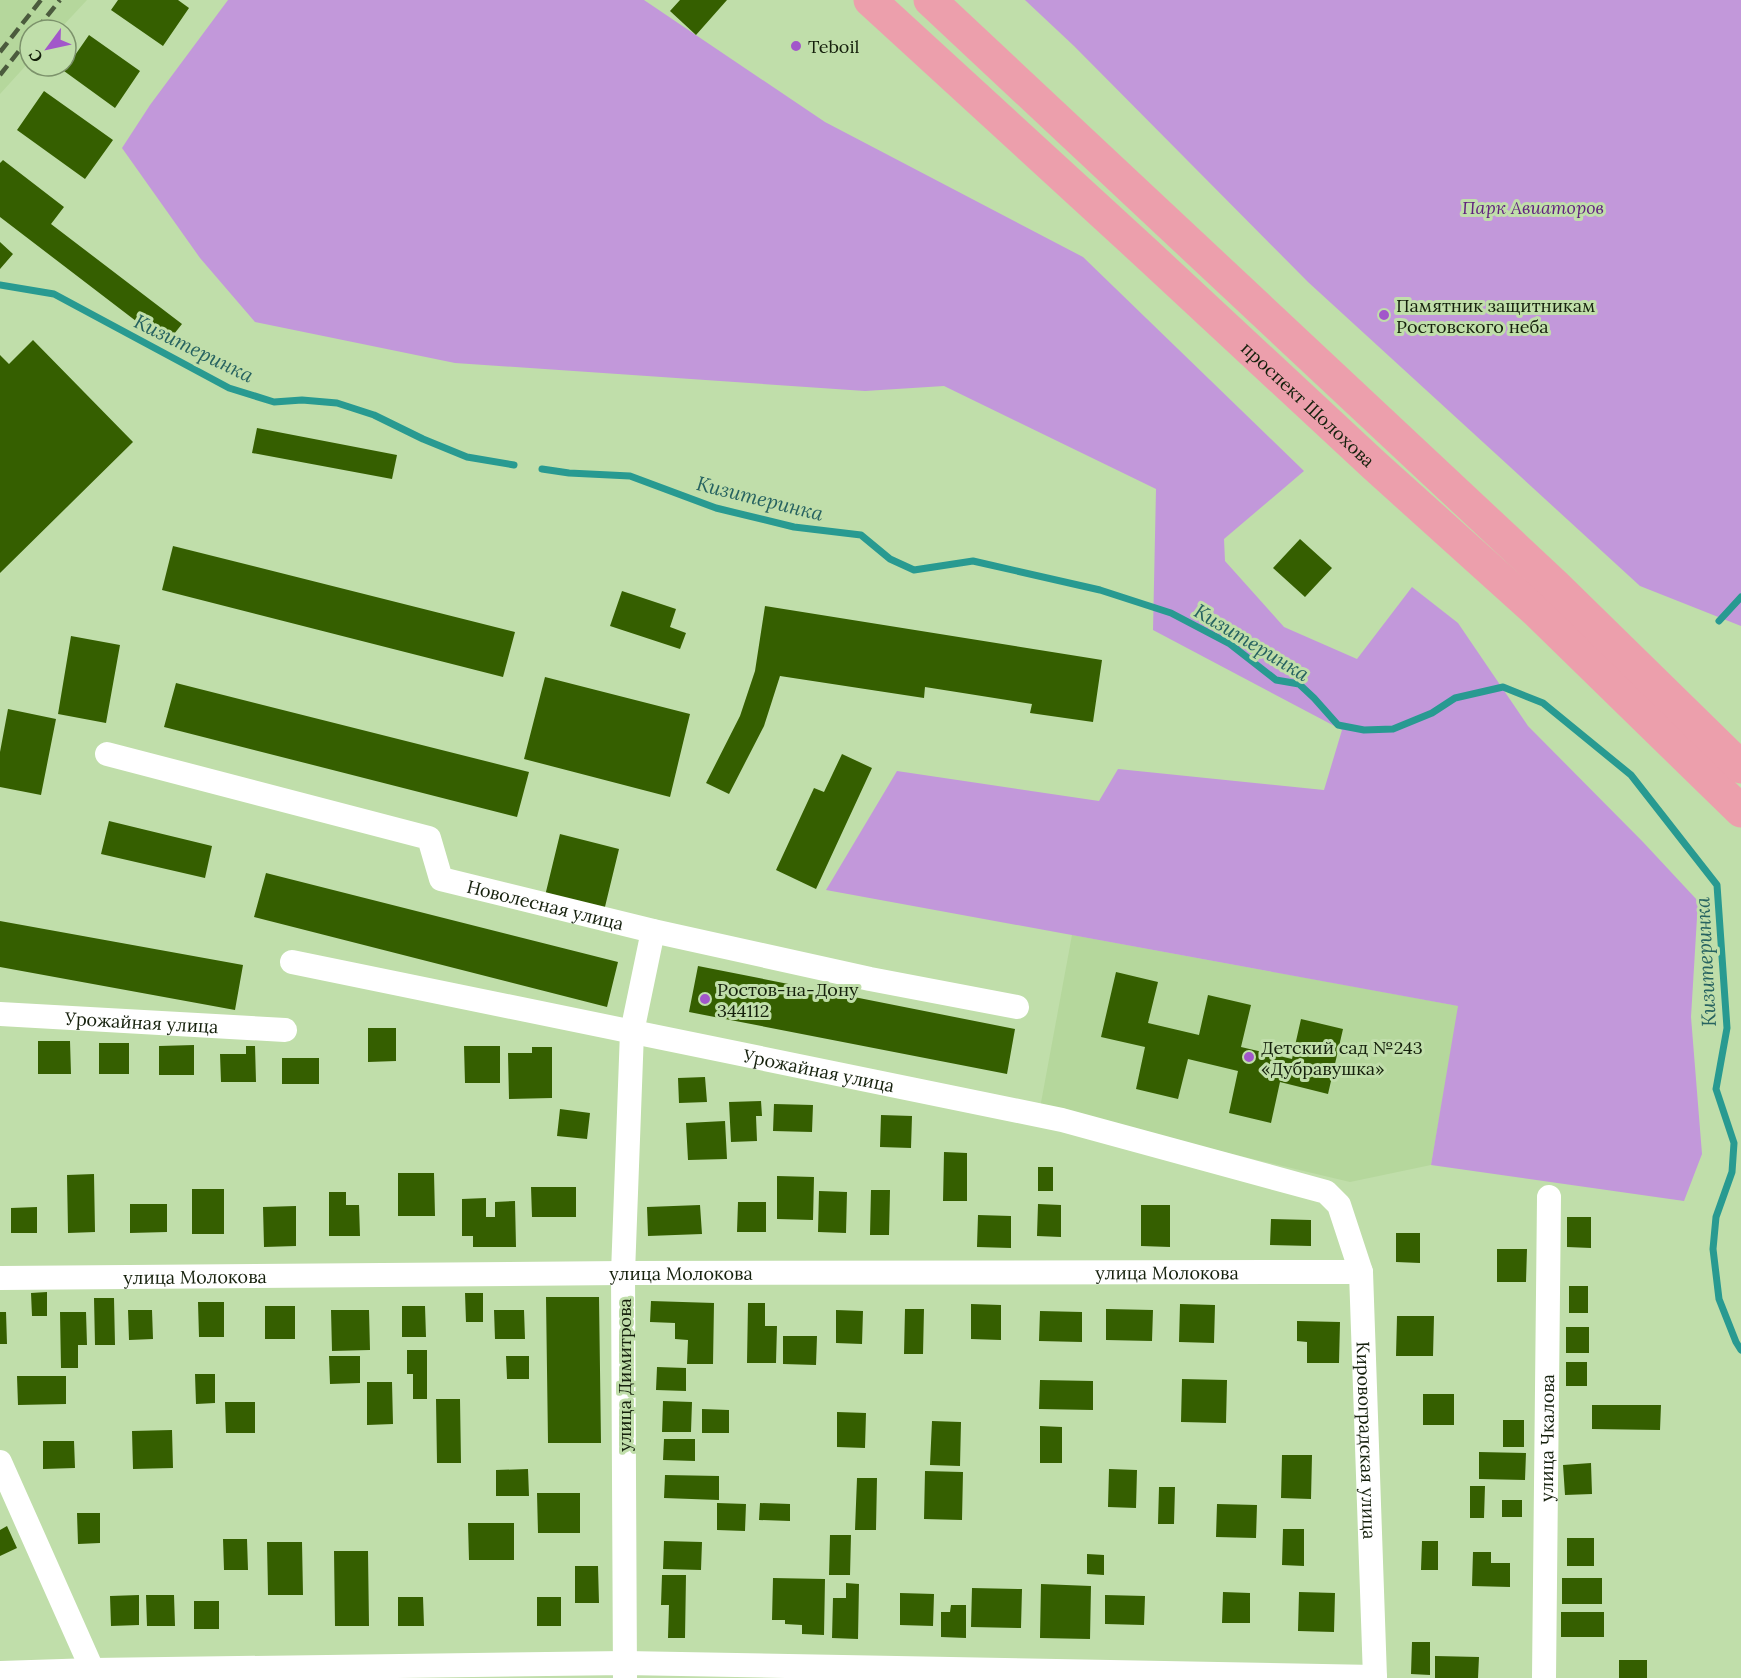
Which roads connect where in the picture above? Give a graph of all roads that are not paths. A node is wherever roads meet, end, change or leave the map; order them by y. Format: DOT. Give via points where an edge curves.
graph roads {
  1 [pos="870,0"];
  2 [pos="930,0"];
  3 [pos="107,754"];
  4 [pos="1741,767"];
  5 [pos="1741,811"];
  6 [pos="653,931"];
  7 [pos="292,962"];
  8 [pos="1017,1006"];
  9 [pos="0,1014"];
  10 [pos="285,1030"];
  11 [pos="632,1032"];
  12 [pos="1549,1197"];
  13 [pos="1339,1205"];
  14 [pos="1361,1272"];
  15 [pos="623,1274"];
  16 [pos="0,1278"];
  17 [pos="0,1462"];
  18 [pos="625,1670"];
  19 [pos="0,1673"];
  20 [pos="94,1674"];
  21 [pos="1375,1677"];
  22 [pos="1544,1678"];
  1 -- 5 [label="main road, проспект Шолохова" via="1536,611"];
  2 -- 4 [label="main road, проспект Шолохова" via="1538,570"];
  3 -- 6 [label="street, Новолесная улица" via="429,838 441,879"];
  6 -- 8 [label="street, Новолесная улица"];
  6 -- 11 [label="street, улица Димитрова"];
  7 -- 11 [label="street, Урожайная улица"];
  9 -- 10 [label="street, Урожайная улица"];
  11 -- 13 [label="street, Урожайная улица" via="1062,1120 1326,1192"];
  11 -- 15 [label="street, улица Димитрова"];
  12 -- 22 [label="street, улица Чкалова"];
  13 -- 14 [label="street, Кировоградская улица"];
  14 -- 15 [label="street, улица Молокова"];
  14 -- 21 [label="street, Кировоградская улица"];
  15 -- 16 [label="street, улица Молокова"];
  15 -- 18 [label="street, улица Димитрова"];
  17 -- 20 [label="street"];
  18 -- 20 [label="street"];
  18 -- 21 [label="street"];
  19 -- 20 [label="street"];
}
